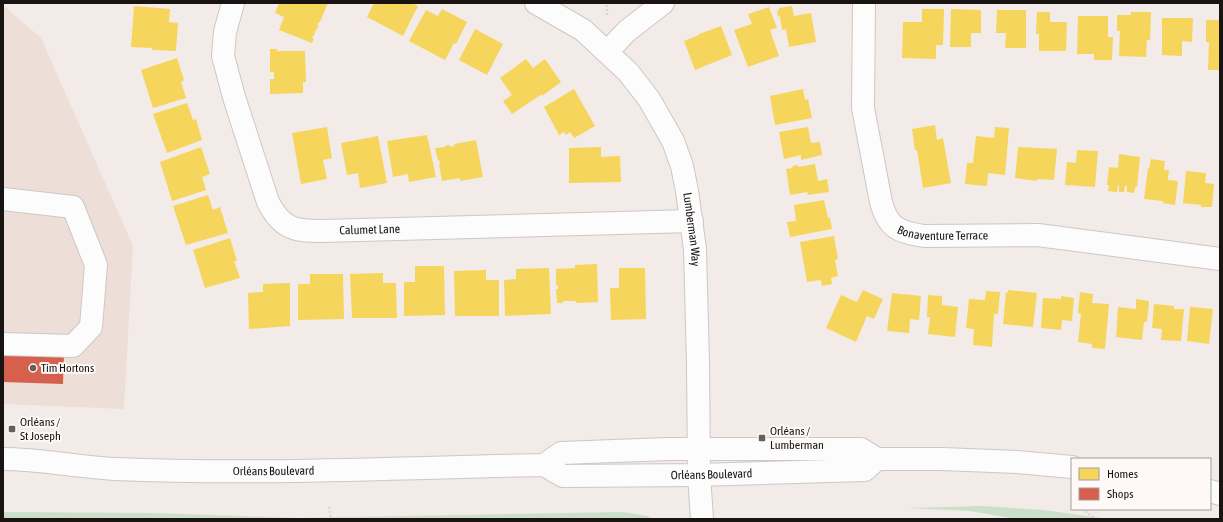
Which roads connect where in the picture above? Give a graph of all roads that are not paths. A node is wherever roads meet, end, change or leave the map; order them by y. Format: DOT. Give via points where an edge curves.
graph roads {
  1 [pos="233,3"];
  2 [pos="536,3"];
  3 [pos="663,3"];
  4 [pos="864,3"];
  5 [pos="607,52"];
  6 [pos="3,199"];
  7 [pos="692,221"];
  8 [pos="1220,259"];
  9 [pos="3,344"];
  10 [pos="699,450"];
  11 [pos="3,459"];
  12 [pos="877,459"];
  13 [pos="544,465"];
  14 [pos="1071,467"];
  15 [pos="699,475"];
  16 [pos="702,519"];
  1 -- 7 [label="street, Calumet Lane" via="225,32 223,56 268,202 283,224 301,231 322,231"];
  2 -- 5 [label="street, Lumberman Way" via="583,30"];
  3 -- 5 [label="street" via="627,31"];
  4 -- 8 [label="street, Bonaventure Terrace" via="863,108 884,216 892,225 908,234 924,236 1038,235"];
  5 -- 7 [label="street, Lumberman Way" via="628,72 649,99 674,141 682,166"];
  6 -- 9 [label="street" via="73,207 96,265 91,327 73,346"];
  7 -- 10 [label="street, Lumberman Way"];
  10 -- 12 [label="street, Orléans Boulevard" via="861,448"];
  10 -- 13 [label="street, Orléans Boulevard" via="561,453"];
  10 -- 15 [label="street, Lumberman Way"];
  11 -- 13 [label="street, Orléans Boulevard" via="113,469 269,471"];
  12 -- 14 [label="street" via="949,459"];
  12 -- 15 [label="street, Orléans Boulevard" via="865,470"];
  13 -- 15 [label="street, Orléans Boulevard" via="563,476"];
  15 -- 16 [label="street, Lumberman Way"];
}
